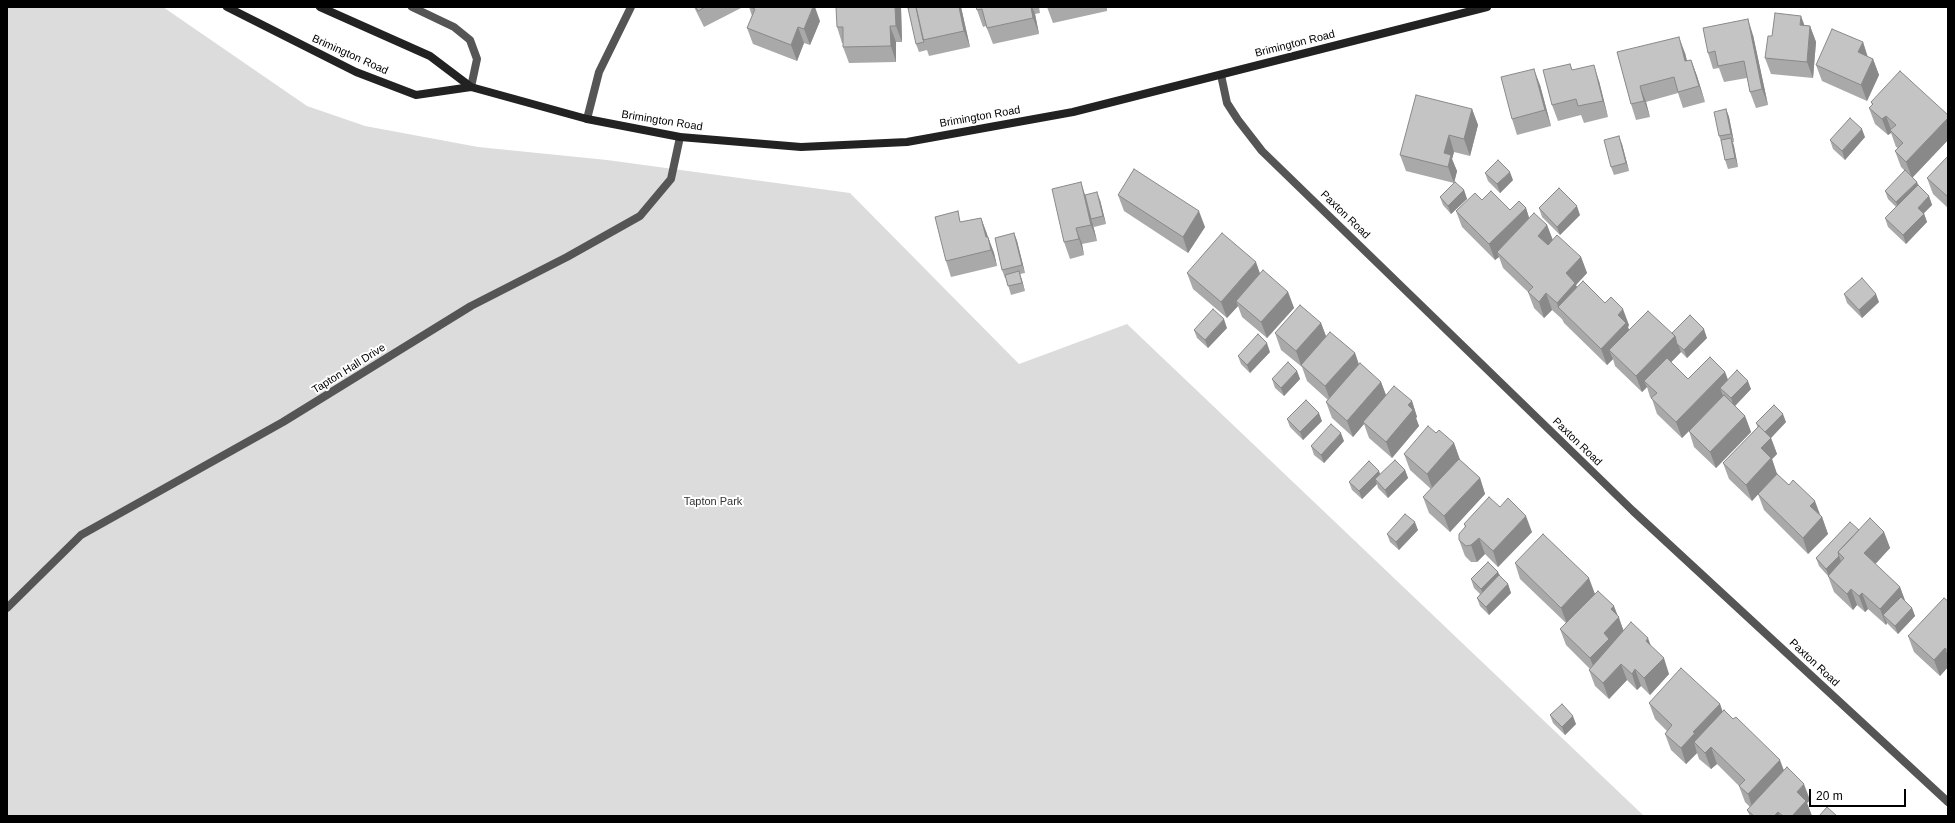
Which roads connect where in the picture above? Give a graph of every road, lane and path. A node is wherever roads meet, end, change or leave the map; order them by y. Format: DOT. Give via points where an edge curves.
graph roads {
  1 [pos="226,7"];
  2 [pos="320,7"];
  3 [pos="412,7"];
  4 [pos="631,7"];
  5 [pos="1487,7"];
  6 [pos="1221,75"];
  7 [pos="471,87"];
  8 [pos="587,119"];
  9 [pos="680,137"];
  10 [pos="7,608"];
  11 [pos="1948,802"];
  1 -- 7 [label="main road, Brimington Road" via="356,72 416,95"];
  2 -- 7 [label="main road, Brimington Road" via="430,56"];
  3 -- 7 [label="street" via="454,27 470,40 478,59"];
  4 -- 8 [label="street" via="599,72"];
  5 -- 6 [label="main road, Brimington Road"];
  6 -- 9 [label="main road, Brimington Road" via="1073,112 907,142 801,147"];
  6 -- 11 [label="street, Paxton Road" via="1227,103 1262,151 1633,511"];
  7 -- 8 [label="main road, Brimington Road"];
  8 -- 9 [label="main road, Brimington Road"];
  9 -- 10 [label="street, Tapton Hall Drive" via="671,179 640,216 471,306 283,422 81,535"];
}
